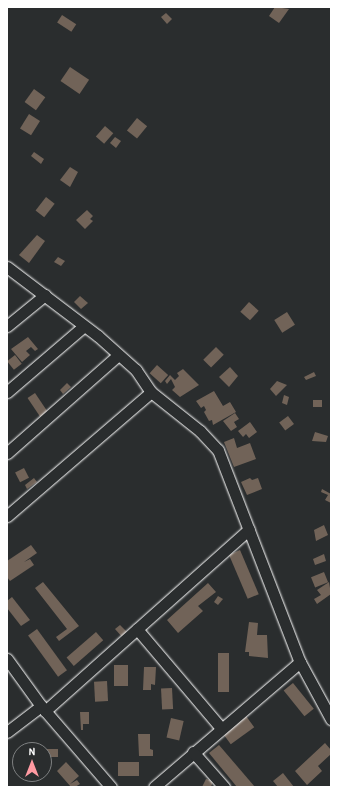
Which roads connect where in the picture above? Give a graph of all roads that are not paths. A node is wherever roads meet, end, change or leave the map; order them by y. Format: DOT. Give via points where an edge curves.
graph roads {
  1 [pos="7,267"];
  2 [pos="45,296"];
  3 [pos="7,326"];
  4 [pos="84,326"];
  5 [pos="118,356"];
  6 [pos="7,392"];
  7 [pos="151,392"];
  8 [pos="7,453"];
  9 [pos="7,516"];
  10 [pos="249,529"];
  11 [pos="137,628"];
  12 [pos="7,659"];
  13 [pos="300,662"];
  14 [pos="43,708"];
  15 [pos="331,719"];
  16 [pos="222,728"];
  17 [pos="7,732"];
  18 [pos="192,752"];
  19 [pos="111,787"];
  20 [pos="154,787"];
  21 [pos="224,787"];
  1 -- 2 [label="street"];
  2 -- 3 [label="street"];
  2 -- 4 [label="street"];
  4 -- 5 [label="street"];
  4 -- 6 [label="street"];
  5 -- 7 [label="street" via="136,370"];
  5 -- 8 [label="street"];
  7 -- 9 [label="street"];
  7 -- 10 [label="street" via="200,431 218,450"];
  10 -- 11 [label="street"];
  10 -- 13 [label="street"];
  11 -- 14 [label="street"];
  11 -- 16 [label="street"];
  12 -- 14 [label="street"];
  13 -- 15 [label="street"];
  13 -- 16 [label="street"];
  14 -- 17 [label="street"];
  14 -- 19 [label="street"];
  16 -- 18 [label="street"];
  18 -- 20 [label="street"];
  18 -- 21 [label="street"];
}
